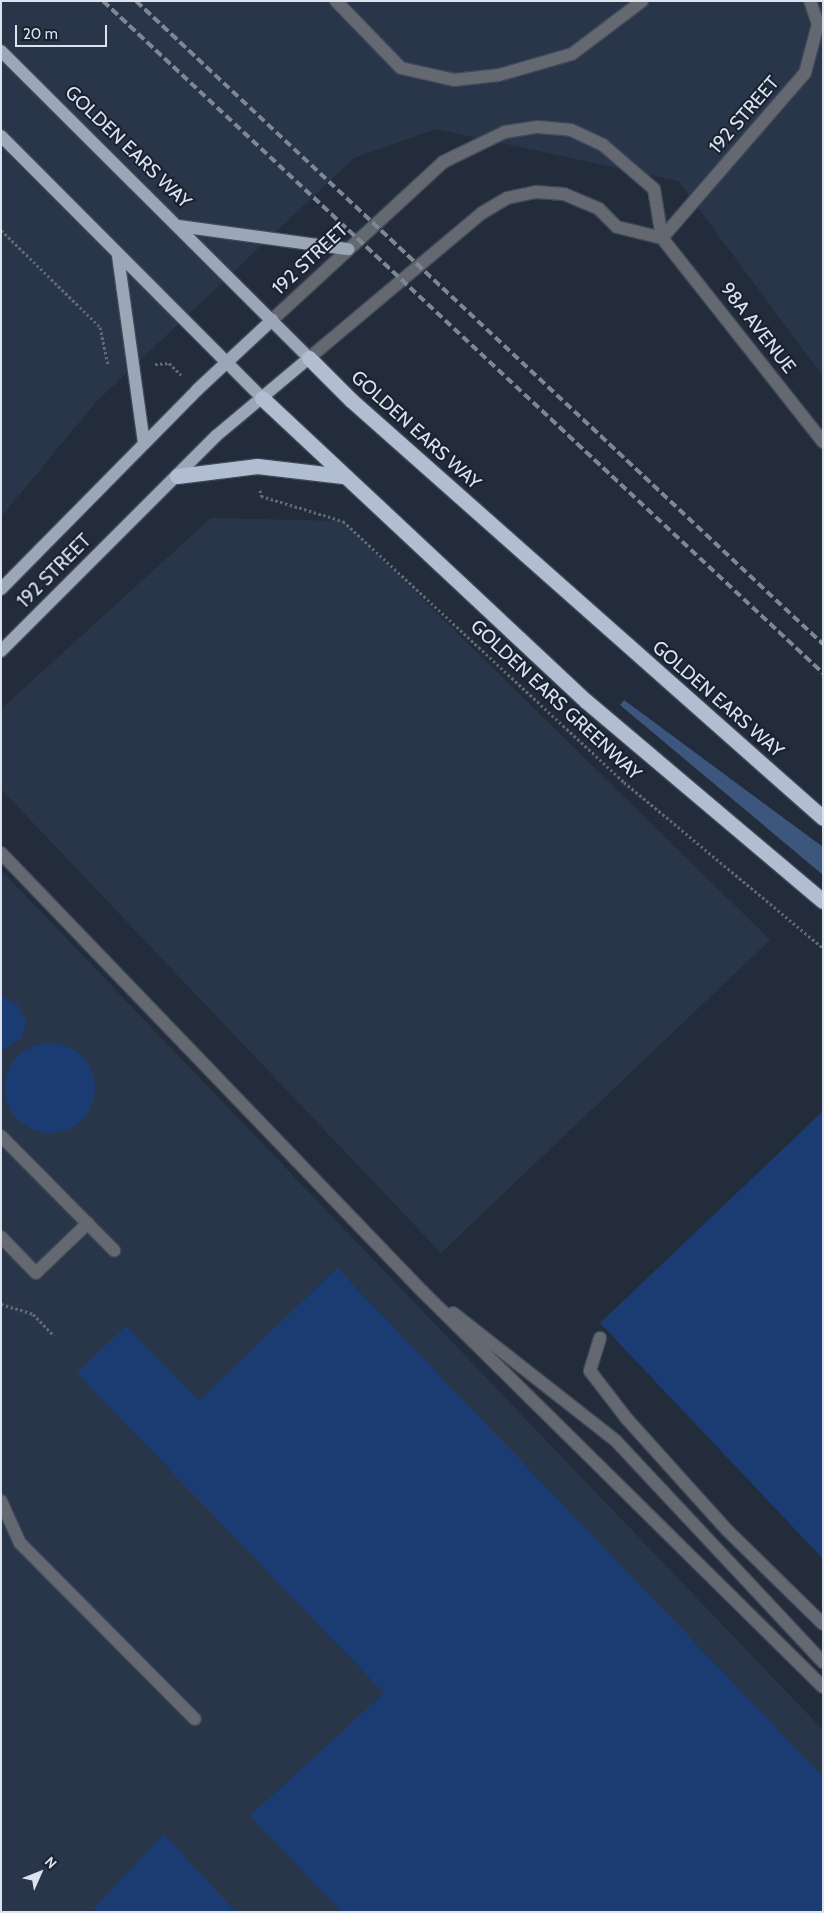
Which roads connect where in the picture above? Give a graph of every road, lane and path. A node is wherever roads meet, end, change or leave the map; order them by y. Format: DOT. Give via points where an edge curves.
graph roads {
  1 [pos="336,1"];
  2 [pos="642,1"];
  3 [pos="810,1"];
  4 [pos="1,51"];
  5 [pos="1,136"];
  6 [pos="180,226"];
  7 [pos="1,230"];
  8 [pos="662,238"];
  9 [pos="348,249"];
  10 [pos="118,256"];
  11 [pos="272,320"];
  12 [pos="309,358"];
  13 [pos="226,362"];
  14 [pos="109,367"];
  15 [pos="262,398"];
  16 [pos="823,442"];
  17 [pos="144,443"];
  18 [pos="177,476"];
  19 [pos="342,476"];
  20 [pos="261,496"];
  21 [pos="1,590"];
  22 [pos="1,651"];
  23 [pos="823,818"];
  24 [pos="1,853"];
  25 [pos="823,901"];
  26 [pos="823,948"];
  27 [pos="1,1136"];
  28 [pos="88,1223"];
  29 [pos="1,1237"];
  30 [pos="114,1250"];
  31 [pos="423,1292"];
  32 [pos="1,1304"];
  33 [pos="54,1336"];
  34 [pos="600,1338"];
  35 [pos="1,1501"];
  36 [pos="823,1624"];
  37 [pos="823,1662"];
  38 [pos="823,1687"];
  39 [pos="195,1719"];
  1 -- 2 [label="street" via="401,68 454,80 499,75 572,54"];
  3 -- 8 [label="street, 192 STREET" via="818,24 805,73"];
  4 -- 6 [label="main road, GOLDEN EARS WAY"];
  5 -- 10 [label="main road"];
  6 -- 9 [label="main road"];
  6 -- 11 [label="main road, GOLDEN EARS WAY"];
  7 -- 14 [label="path" via="100,327"];
  8 -- 9 [label="street, 192 STREET" via="654,189 631,166 572,130 538,127 505,132 443,162"];
  8 -- 12 [label="street, 192 STREET" via="617,227 599,209 564,194 536,192 507,198 482,213"];
  8 -- 16 [label="street, 98A AVENUE"];
  9 -- 11 [label="street, 192 STREET"];
  10 -- 13 [label="main road"];
  10 -- 17 [label="main road"];
  11 -- 12 [label="main road, GOLDEN EARS WAY"];
  11 -- 13 [label="main road, 192 STREET"];
  12 -- 15 [label="main road, 192 STREET"];
  12 -- 23 [label="highway, GOLDEN EARS WAY" via="358,406"];
  13 -- 15 [label="main road"];
  13 -- 17 [label="main road, 192 STREET"];
  15 -- 18 [label="main road, 192 STREET"];
  15 -- 19 [label="highway"];
  17 -- 21 [label="main road, 192 STREET"];
  18 -- 19 [label="highway" via="257,466"];
  18 -- 22 [label="main road, 192 STREET"];
  19 -- 25 [label="highway" via="586,701"];
  20 -- 26 [label="path, GOLDEN EARS GREENWAY" via="343,521 624,782"];
  24 -- 31 [label="street"];
  27 -- 28 [label="street"];
  28 -- 29 [label="street" via="36,1272"];
  28 -- 30 [label="street"];
  31 -- 37 [label="street" via="485,1335 616,1441"];
  31 -- 38 [label="street"];
  32 -- 33 [label="path" via="33,1314"];
  34 -- 36 [label="street" via="590,1371 626,1419 727,1530"];
  35 -- 39 [label="street" via="20,1543"];
}
